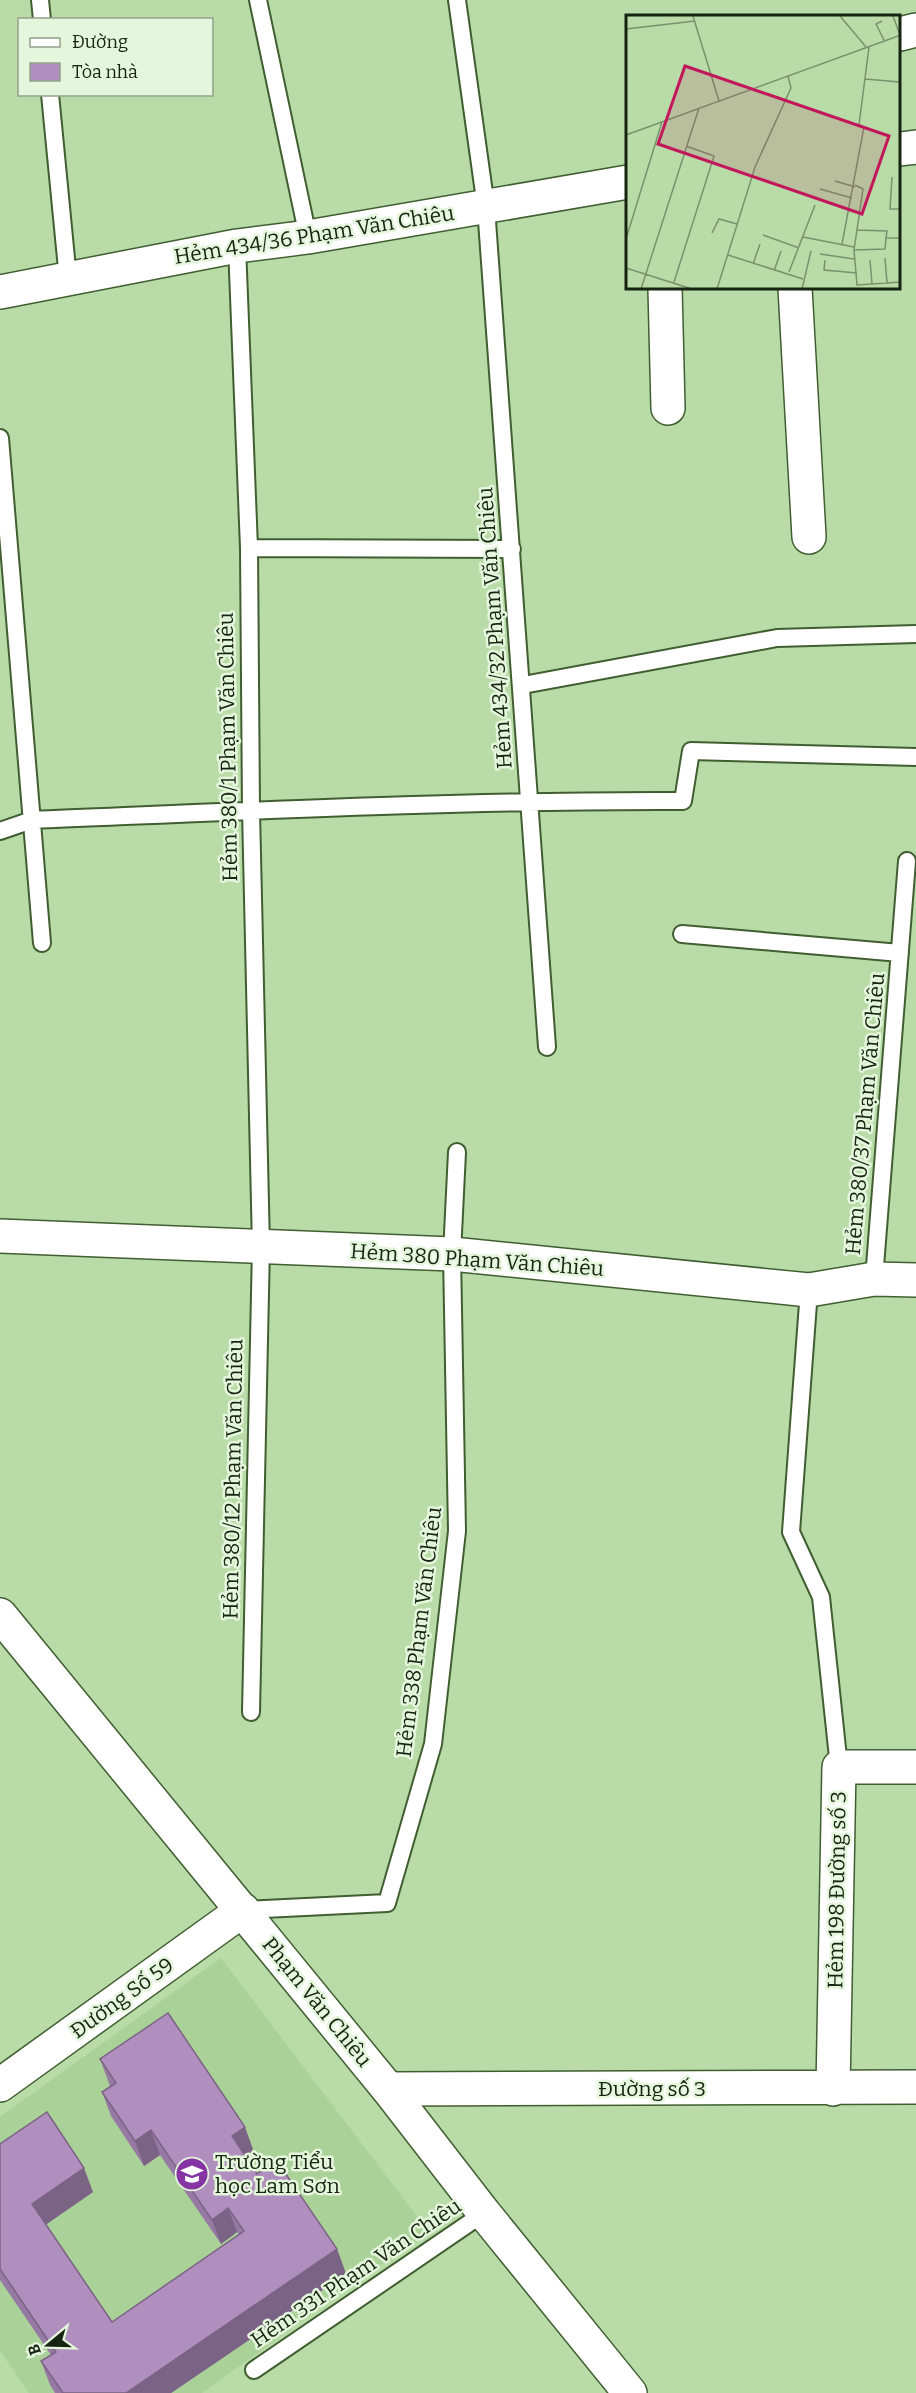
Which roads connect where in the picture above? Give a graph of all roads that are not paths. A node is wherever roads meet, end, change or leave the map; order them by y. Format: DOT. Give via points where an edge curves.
graph roads {
  1 [pos="40,0"];
  2 [pos="258,0"];
  3 [pos="457,0"];
  4 [pos="42,18"];
  5 [pos="916,30"];
  6 [pos="901,34"];
  7 [pos="50,96"];
  8 [pos="916,147"];
  9 [pos="901,149"];
  10 [pos="626,182"];
  11 [pos="486,207"];
  12 [pos="308,237"];
  13 [pos="237,246"];
  14 [pos="68,279"];
  15 [pos="665,290"];
  16 [pos="795,290"];
  17 [pos="0,292"];
  18 [pos="668,408"];
  19 [pos="0,438"];
  20 [pos="809,537"];
  21 [pos="249,548"];
  22 [pos="512,549"];
  23 [pos="916,634"];
  24 [pos="523,684"];
  25 [pos="916,757"];
  26 [pos="530,800"];
  27 [pos="251,811"];
  28 [pos="32,820"];
  29 [pos="0,831"];
  30 [pos="908,861"];
  31 [pos="682,934"];
  32 [pos="42,943"];
  33 [pos="900,953"];
  34 [pos="547,1047"];
  35 [pos="457,1152"];
  36 [pos="0,1236"];
  37 [pos="261,1247"];
  38 [pos="452,1254"];
  39 [pos="874,1279"];
  40 [pos="916,1280"];
  41 [pos="809,1290"];
  42 [pos="0,1615"];
  43 [pos="251,1712"];
  44 [pos="839,1767"];
  45 [pos="916,1767"];
  46 [pos="243,1910"];
  47 [pos="0,2085"];
  48 [pos="916,2087"];
  49 [pos="388,2089"];
  50 [pos="833,2090"];
  51 [pos="484,2213"];
  52 [pos="254,2370"];
  53 [pos="630,2393"];
  1 -- 4 [label="lane"];
  2 -- 12 [label="lane"];
  3 -- 11 [label="lane, Hẻm 434/32 Phạm Văn Chiêu"];
  5 -- 6 [label="street"];
  7 -- 14 [label="lane"];
  8 -- 9 [label="street"];
  10 -- 11 [label="street, Hẻm 434/36 Phạm Văn Chiêu"];
  11 -- 12 [label="street, Hẻm 434/36 Phạm Văn Chiêu"];
  11 -- 22 [label="lane, Hẻm 434/32 Phạm Văn Chiêu"];
  12 -- 13 [label="street, Hẻm 434/36 Phạm Văn Chiêu"];
  13 -- 14 [label="street, Hẻm 434/36 Phạm Văn Chiêu"];
  13 -- 21 [label="lane, Hẻm 380/1 Phạm Văn Chiêu"];
  14 -- 17 [label="street, Hẻm 434/36 Phạm Văn Chiêu"];
  15 -- 18 [label="street"];
  16 -- 20 [label="street"];
  19 -- 28 [label="lane"];
  21 -- 22 [label="lane"];
  21 -- 27 [label="lane, Hẻm 380/1 Phạm Văn Chiêu"];
  22 -- 24 [label="lane, Hẻm 434/32 Phạm Văn Chiêu"];
  23 -- 24 [label="lane" via="777,638"];
  24 -- 26 [label="lane, Hẻm 434/32 Phạm Văn Chiêu"];
  25 -- 26 [label="lane" via="691,751 683,801"];
  26 -- 27 [label="lane"];
  26 -- 34 [label="lane, Hẻm 434/32 Phạm Văn Chiêu"];
  27 -- 28 [label="lane"];
  27 -- 37 [label="lane, Hẻm 380/1 Phạm Văn Chiêu"];
  28 -- 29 [label="lane"];
  28 -- 32 [label="lane"];
  30 -- 33 [label="lane, Hẻm 380/37 Phạm Văn Chiêu"];
  31 -- 33 [label="lane, Hẻm 380/37 Phạm Văn Chiêu"];
  33 -- 39 [label="lane, Hẻm 380/37 Phạm Văn Chiêu"];
  35 -- 38 [label="lane"];
  36 -- 37 [label="street, Hẻm 380 Phạm Văn Chiêu"];
  37 -- 38 [label="street, Hẻm 380 Phạm Văn Chiêu"];
  37 -- 43 [label="lane, Hẻm 380/12 Phạm Văn Chiêu"];
  38 -- 41 [label="street, Hẻm 380 Phạm Văn Chiêu"];
  38 -- 46 [label="lane, Hẻm 338 Phạm Văn Chiêu" via="458,1531 433,1744 387,1903"];
  39 -- 40 [label="street, Hẻm 380 Phạm Văn Chiêu"];
  39 -- 41 [label="street, Hẻm 380 Phạm Văn Chiêu"];
  41 -- 44 [label="lane" via="791,1532 821,1597"];
  42 -- 46 [label="street, Phạm Văn Chiêu"];
  44 -- 45 [label="street, Hẻm 198 Đường số 3"];
  44 -- 50 [label="street, Hẻm 198 Đường số 3"];
  46 -- 47 [label="street, Đường Số 59"];
  46 -- 49 [label="street, Phạm Văn Chiêu"];
  48 -- 50 [label="street, Đường số 3"];
  49 -- 50 [label="street, Đường số 3"];
  49 -- 51 [label="street, Phạm Văn Chiêu"];
  51 -- 52 [label="lane, Hẻm 331 Phạm Văn Chiêu"];
  51 -- 53 [label="street, Phạm Văn Chiêu"];
}
